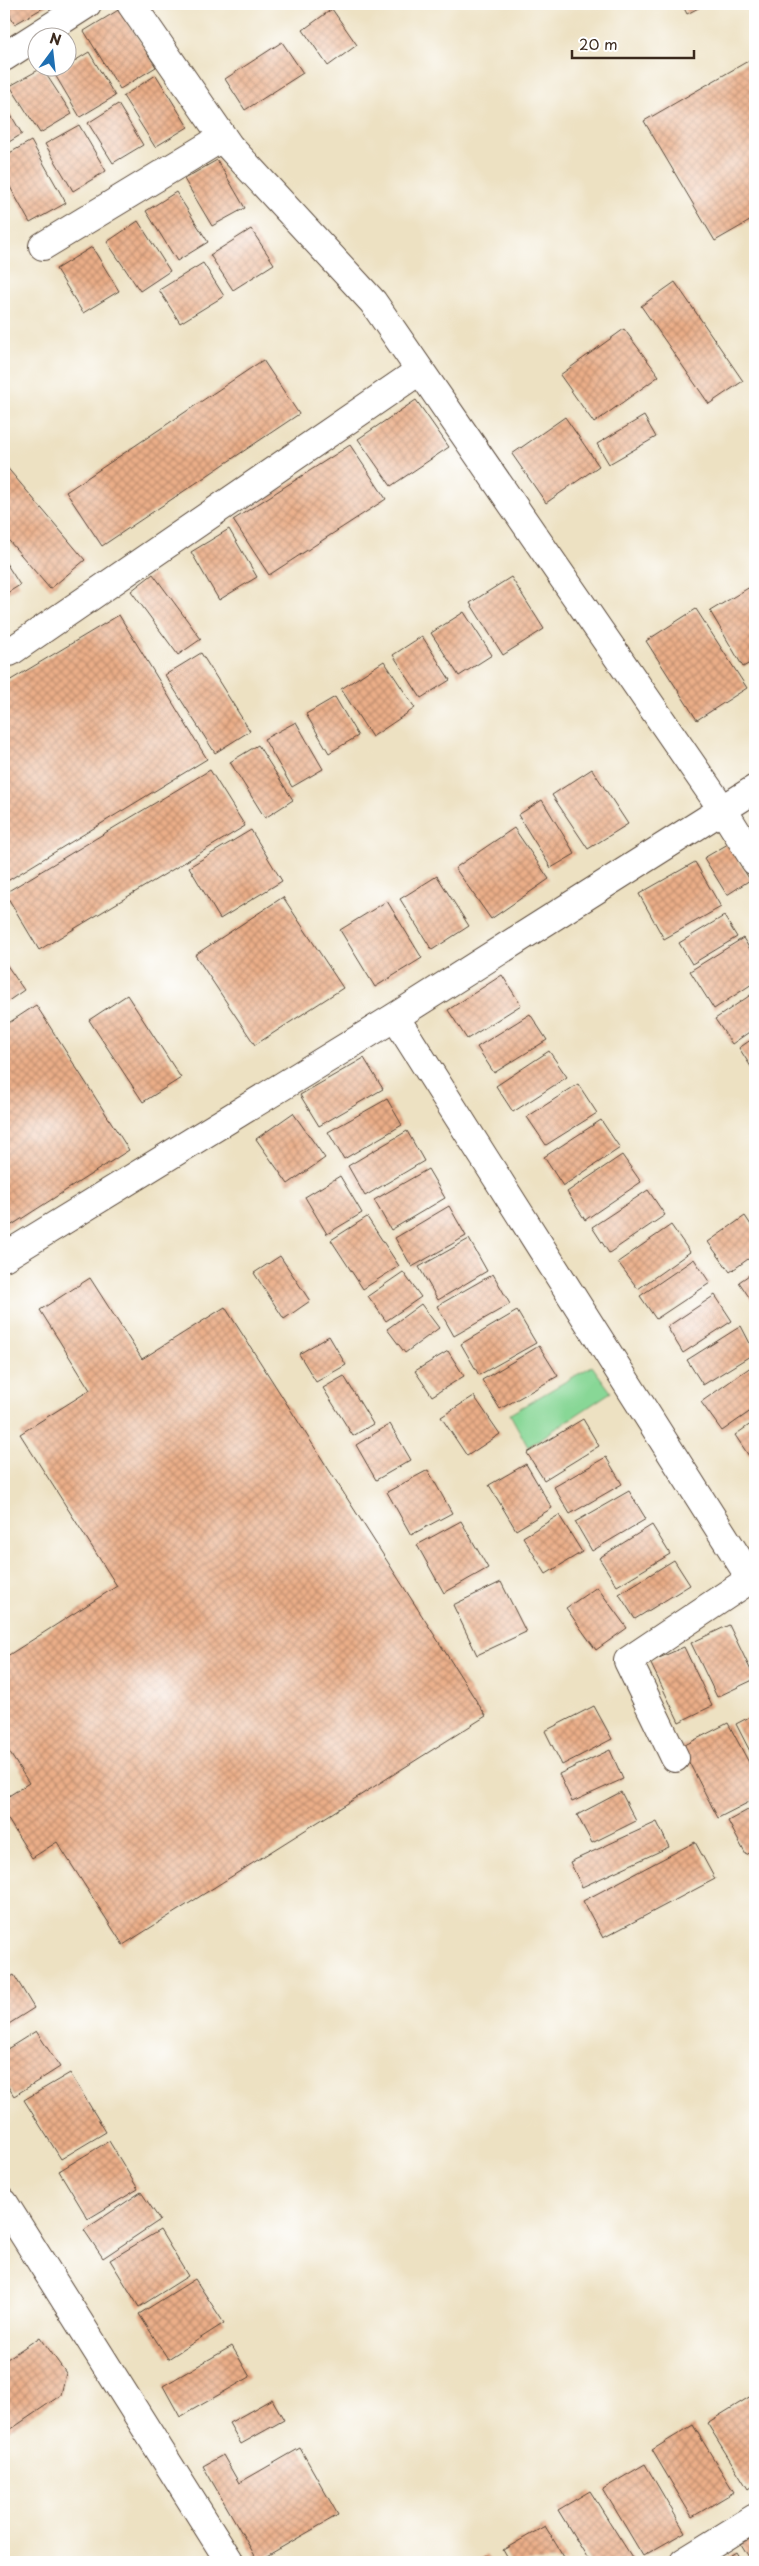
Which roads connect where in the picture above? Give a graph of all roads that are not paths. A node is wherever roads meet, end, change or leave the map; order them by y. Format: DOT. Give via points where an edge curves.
graph roads {
  1 [pos="87,4"];
  2 [pos="132,4"];
  3 [pos="4,57"];
  4 [pos="223,137"];
  5 [pos="43,246"];
  6 [pos="419,371"];
  7 [pos="10,652"];
  8 [pos="755,789"];
  9 [pos="723,810"];
  10 [pos="755,861"];
  11 [pos="395,1017"];
  12 [pos="4,1257"];
  13 [pos="753,1578"];
  14 [pos="675,1758"];
  15 [pos="4,2203"];
  16 [pos="755,2518"];
  17 [pos="230,2562"];
  18 [pos="684,2562"];
  1 -- 3 [label="street"];
  2 -- 4 [label="street"];
  4 -- 5 [label="street"];
  4 -- 6 [label="street" via="373,302"];
  6 -- 7 [label="street"];
  6 -- 9 [label="street"];
  8 -- 9 [label="street"];
  9 -- 10 [label="street"];
  9 -- 11 [label="street"];
  11 -- 12 [label="street"];
  11 -- 13 [label="street"];
  13 -- 14 [label="street" via="628,1661"];
  15 -- 17 [label="street"];
  16 -- 18 [label="street"];
}
